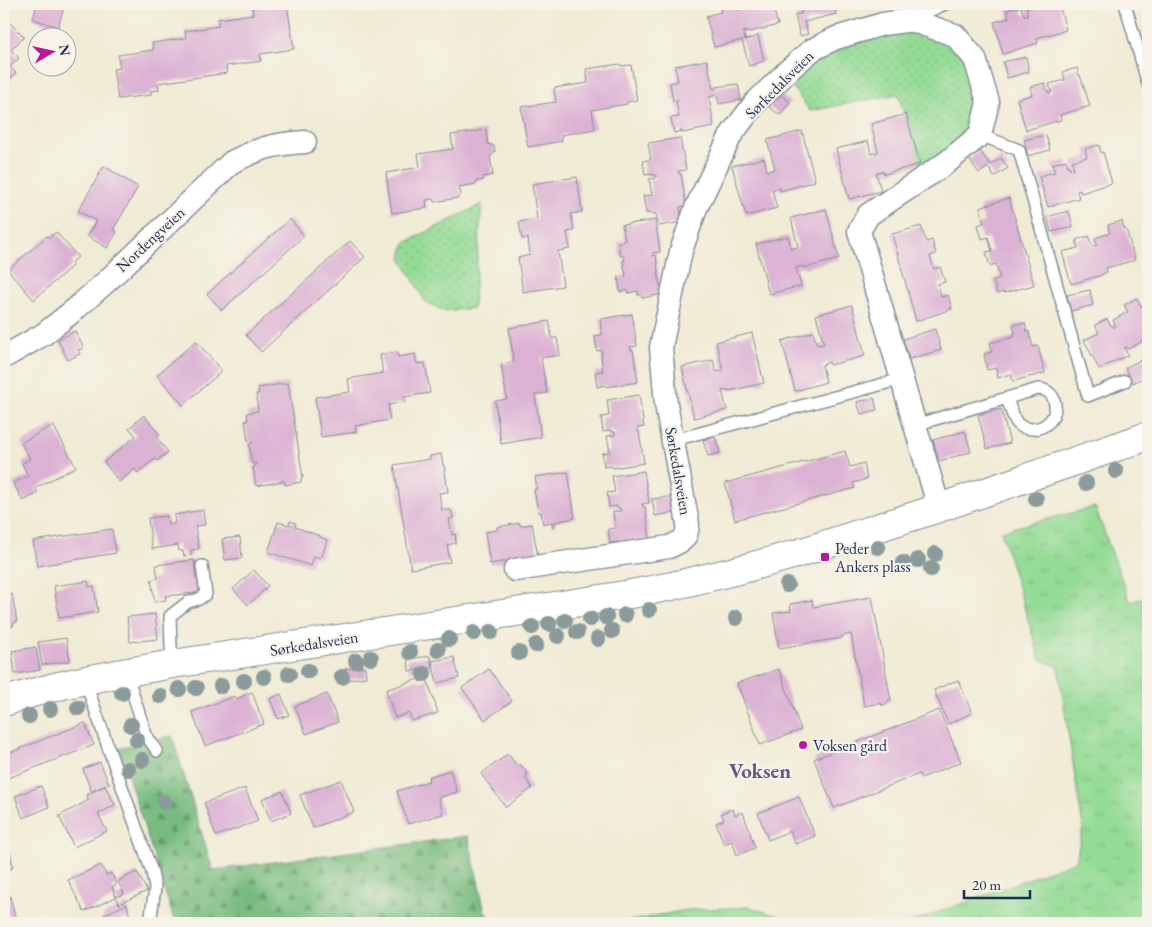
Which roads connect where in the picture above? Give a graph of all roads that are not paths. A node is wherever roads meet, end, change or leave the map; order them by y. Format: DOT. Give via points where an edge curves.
graph roads {
  1 [pos="945,4"];
  2 [pos="1125,4"];
  3 [pos="913,21"];
  4 [pos="1148,84"];
  5 [pos="980,136"];
  6 [pos="305,142"];
  7 [pos="4,356"];
  8 [pos="902,379"];
  9 [pos="1125,381"];
  10 [pos="1007,398"];
  11 [pos="915,425"];
  12 [pos="1148,436"];
  13 [pos="674,440"];
  14 [pos="939,508"];
  15 [pos="202,566"];
  16 [pos="515,570"];
  17 [pos="173,664"];
  18 [pos="126,672"];
  19 [pos="85,680"];
  20 [pos="4,702"];
  21 [pos="157,751"];
  22 [pos="150,923"];
  1 -- 3 [label="lane"];
  2 -- 4 [label="lane"];
  3 -- 5 [label="street, Sørkedalsveien" via="955,35 975,59 988,102"];
  3 -- 13 [label="street, Sørkedalsveien" via="883,24 836,38 812,50 756,103 731,135 696,208 681,250 662,347 666,404"];
  5 -- 8 [label="street" via="868,215 859,231"];
  5 -- 9 [label="lane" via="1020,150 1088,396"];
  6 -- 7 [label="street, Nordengveien" via="269,146 232,162 73,311 44,334"];
  8 -- 11 [label="street"];
  8 -- 13 [label="lane"];
  10 -- 11 [label="lane"];
  11 -- 14 [label="street"];
  12 -- 14 [label="main road, Sørkedalsveien"];
  13 -- 16 [label="street, Sørkedalsveien" via="688,524 688,534 680,542 669,547"];
  14 -- 17 [label="main road, Sørkedalsveien" via="796,554 672,586"];
  15 -- 17 [label="lane" via="206,594 188,602 170,616"];
  17 -- 18 [label="main road, Sørkedalsveien"];
  18 -- 19 [label="main road, Sørkedalsveien"];
  18 -- 21 [label="lane" via="146,735"];
  19 -- 20 [label="main road, Sørkedalsveien"];
  19 -- 22 [label="lane" via="152,872 155,888"];
}
